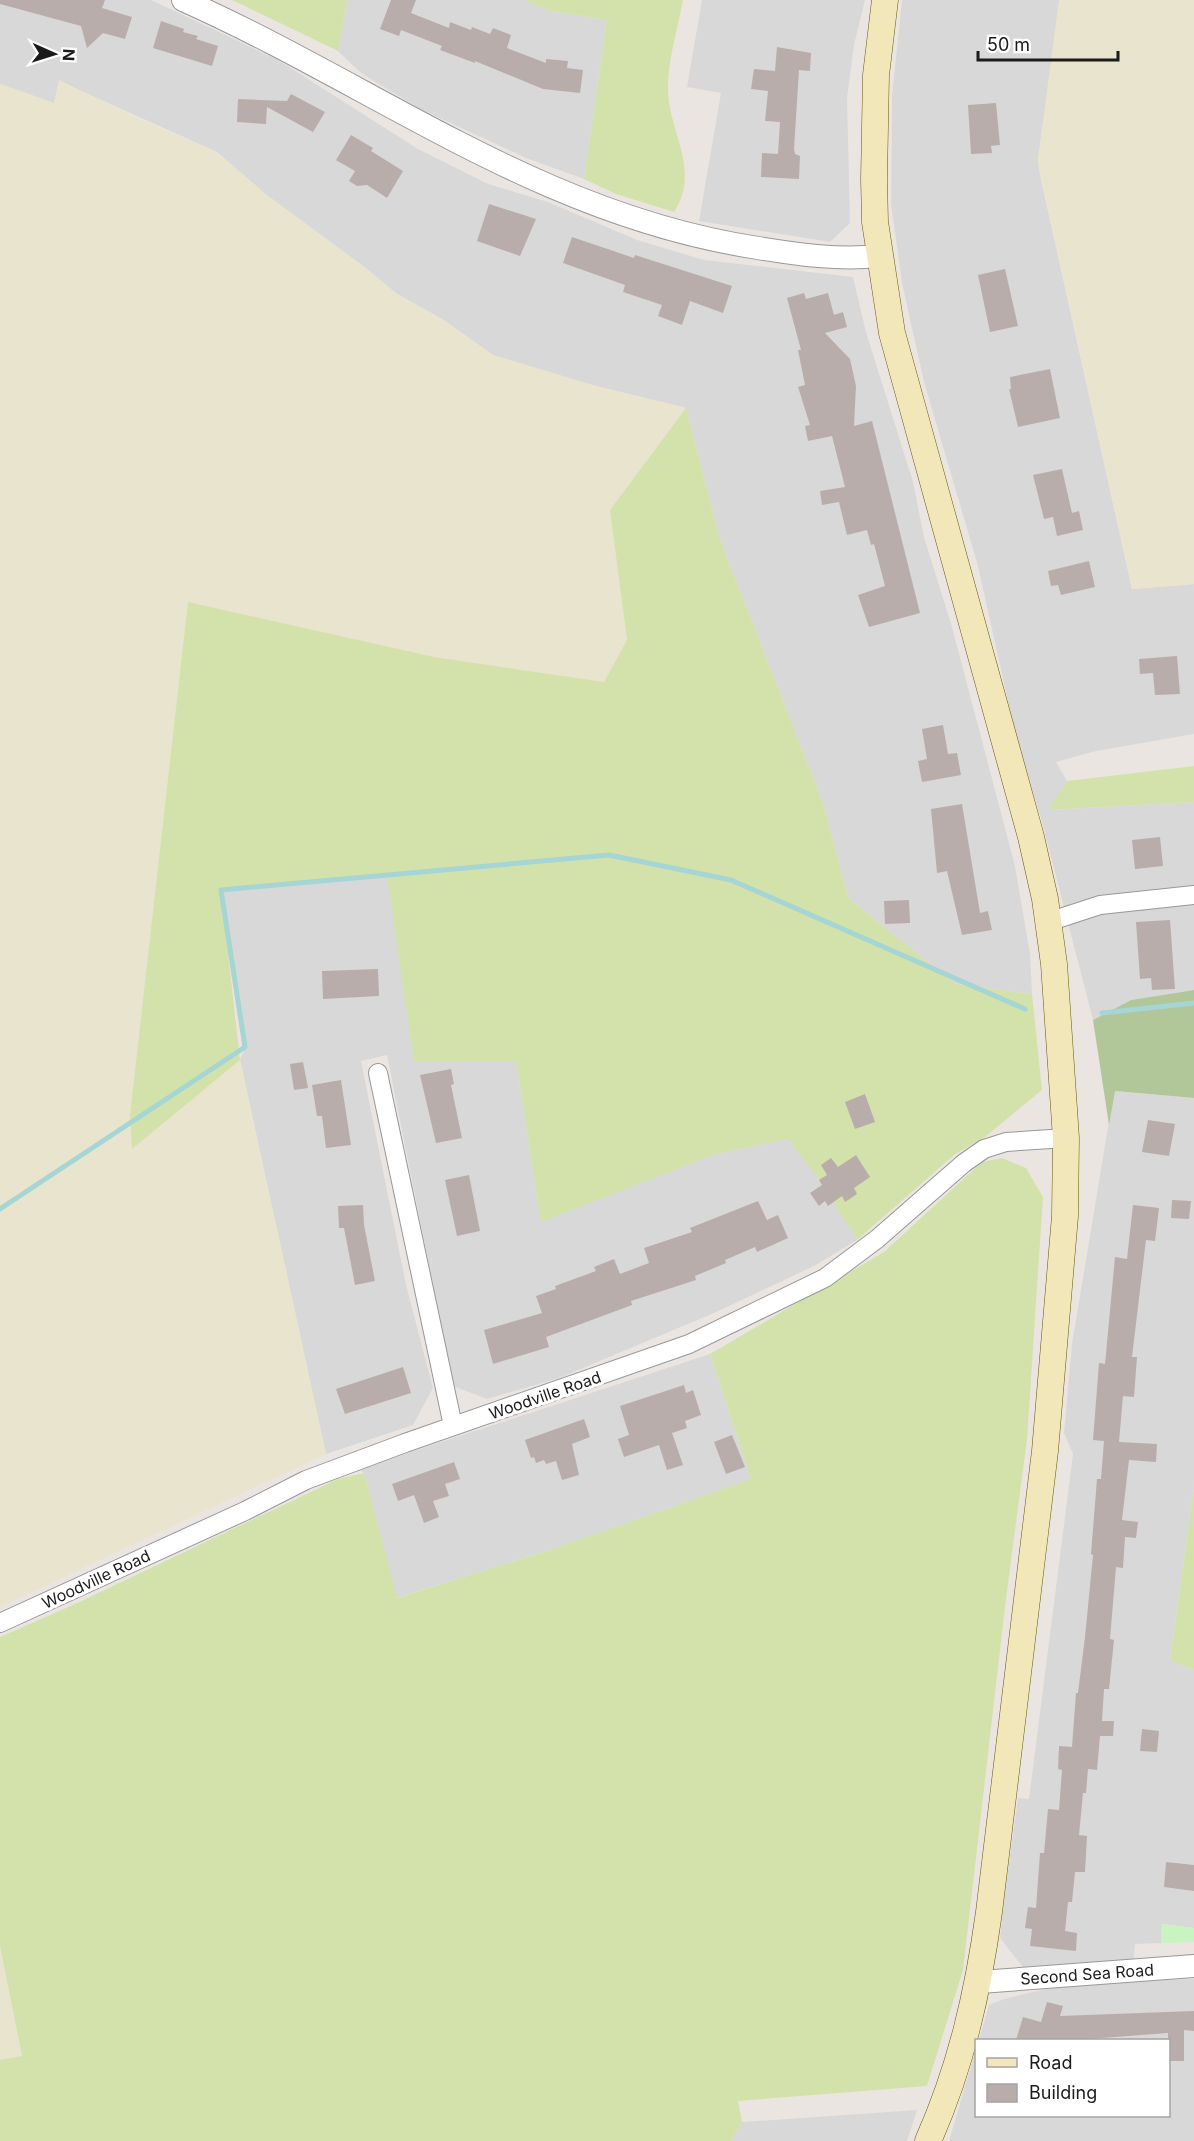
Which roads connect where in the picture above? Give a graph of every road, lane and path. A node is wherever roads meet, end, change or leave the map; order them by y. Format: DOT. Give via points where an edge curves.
graph roads {
  1 [pos="183,0"];
  2 [pos="885,0"];
  3 [pos="880,256"];
  4 [pos="1194,895"];
  5 [pos="1048,921"];
  6 [pos="378,1073"];
  7 [pos="1066,1138"];
  8 [pos="453,1426"];
  9 [pos="0,1623"];
  10 [pos="1194,1966"];
  11 [pos="980,1982"];
  12 [pos="928,2141"];
  1 -- 3 [label="street" via="251,30 454,142 528,178 629,218 737,245 823,258"];
  2 -- 3 [label="main road" via="874,126 875,222"];
  3 -- 5 [label="main road" via="892,333 1031,837"];
  4 -- 5 [label="street" via="1100,905"];
  5 -- 7 [label="main road" via="1062,1050"];
  6 -- 8 [label="street"];
  7 -- 8 [label="street, Woodville Road" via="1006,1142 984,1149 825,1278 689,1344"];
  7 -- 11 [label="main road" via="1061,1285 1046,1451"];
  8 -- 9 [label="street, Woodville Road" via="306,1480"];
  10 -- 11 [label="street, Second Sea Road"];
  11 -- 12 [label="main road" via="963,2044"];
}
